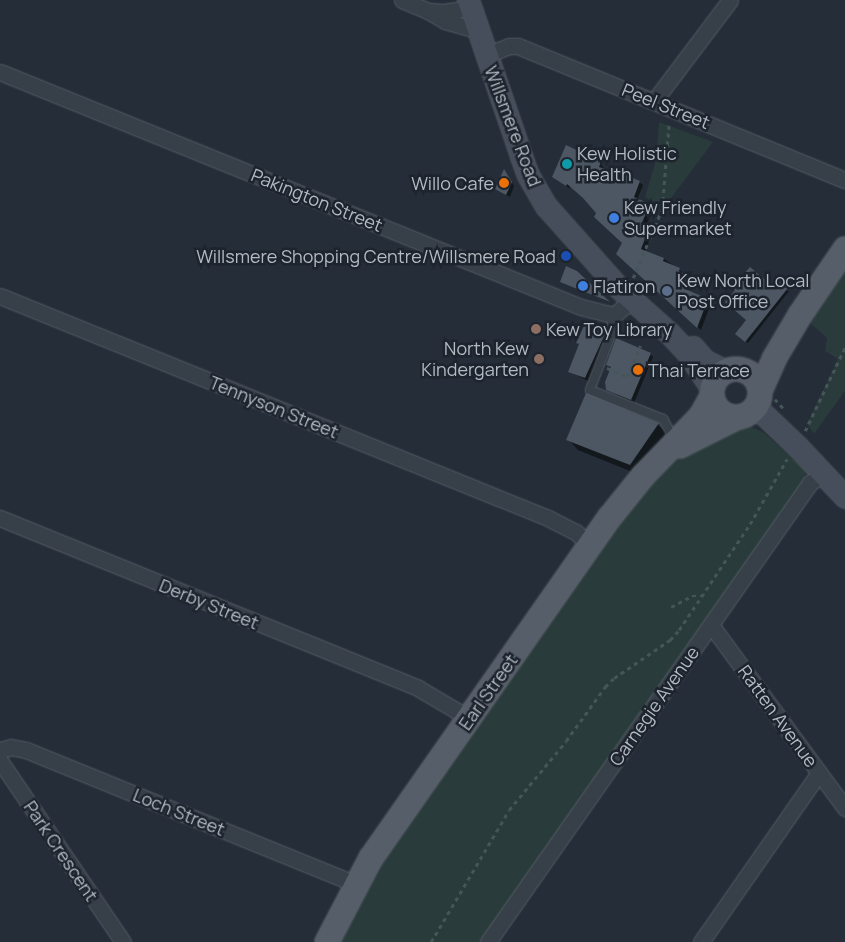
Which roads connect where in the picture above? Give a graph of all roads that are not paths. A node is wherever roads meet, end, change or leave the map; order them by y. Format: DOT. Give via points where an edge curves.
graph roads {
  1 [pos="402,0"];
  2 [pos="730,0"];
  3 [pos="469,4"];
  4 [pos="428,11"];
  5 [pos="479,31"];
  6 [pos="486,55"];
  7 [pos="0,72"];
  8 [pos="654,101"];
  9 [pos="845,180"];
  10 [pos="845,249"];
  11 [pos="630,293"];
  12 [pos="0,296"];
  13 [pos="612,315"];
  14 [pos="800,315"];
  15 [pos="721,382"];
  16 [pos="751,406"];
  17 [pos="673,447"];
  18 [pos="822,474"];
  19 [pos="845,497"];
  20 [pos="0,518"];
  21 [pos="593,541"];
  22 [pos="711,625"];
  23 [pos="473,713"];
  24 [pos="0,750"];
  25 [pos="0,761"];
  26 [pos="819,773"];
  27 [pos="845,808"];
  28 [pos="356,884"];
  29 [pos="123,942"];
  30 [pos="328,942"];
  31 [pos="488,942"];
  32 [pos="702,942"];
  1 -- 4 [label="street"];
  2 -- 8 [label="street"];
  3 -- 4 [label="street" via="443,12"];
  3 -- 5 [label="main road, Willsmere Road"];
  4 -- 5 [label="street" via="445,22"];
  5 -- 6 [label="main road, Willsmere Road"];
  6 -- 8 [label="street, Peel Street" via="508,46 518,46"];
  6 -- 11 [label="main road, Willsmere Road" via="528,175 546,206 597,263"];
  7 -- 13 [label="street, Pakington Street" via="581,308"];
  8 -- 9 [label="street, Peel Street"];
  10 -- 14 [label="main road, Earl Street"];
  11 -- 13 [label="street" via="618,313"];
  11 -- 15 [label="main road, Willsmere Road"];
  12 -- 21 [label="street, Tennyson Street" via="548,518 583,526"];
  13 -- 17 [label="lane" via="611,335 590,390 663,418"];
  14 -- 15 [label="main road, Earl Street" via="766,350"];
  14 -- 16 [label="main road, Earl Street"];
  15 -- 16 [label="main road" via="722,412"];
  15 -- 16 [label="main road" via="752,376"];
  15 -- 17 [label="main road, Earl Street" via="701,416"];
  16 -- 17 [label="main road, Earl Street"];
  16 -- 18 [label="main road" via="797,446"];
  17 -- 21 [label="main road, Earl Street" via="643,476"];
  18 -- 19 [label="main road"];
  18 -- 22 [label="street, Carnegie Avenue" via="810,483"];
  20 -- 23 [label="street, Derby Street" via="418,688 458,698"];
  21 -- 23 [label="main road, Earl Street"];
  22 -- 26 [label="street, Ratten Avenue"];
  22 -- 31 [label="street, Carnegie Avenue"];
  23 -- 28 [label="main road, Earl Street"];
  24 -- 28 [label="street, Loch Street" via="11,747 26,750"];
  25 -- 29 [label="street, Park Crescent"];
  26 -- 27 [label="street, Ratten Avenue"];
  26 -- 32 [label="street"];
  28 -- 30 [label="main road, Earl Street"];
}
